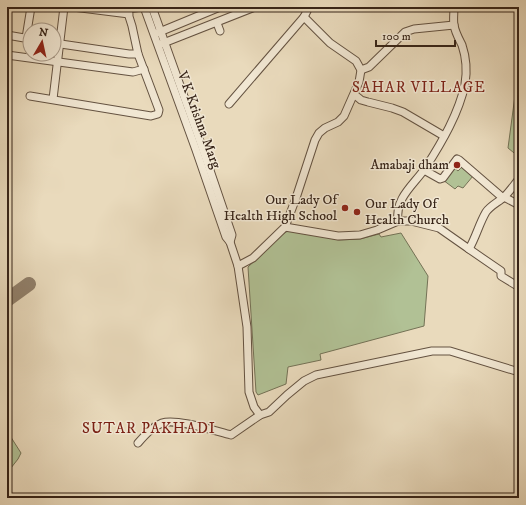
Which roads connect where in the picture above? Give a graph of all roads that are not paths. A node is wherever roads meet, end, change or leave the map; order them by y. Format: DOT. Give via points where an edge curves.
graph roads {
  1 [pos="31,7"];
  2 [pos="64,7"];
  3 [pos="73,7"];
  4 [pos="143,7"];
  5 [pos="152,7"];
  6 [pos="220,7"];
  7 [pos="255,7"];
  8 [pos="309,7"];
  9 [pos="454,7"];
  10 [pos="87,8"];
  11 [pos="127,10"];
  12 [pos="304,17"];
  13 [pos="30,22"];
  14 [pos="61,22"];
  15 [pos="217,23"];
  16 [pos="454,25"];
  17 [pos="161,31"];
  18 [pos="220,31"];
  19 [pos="153,34"];
  20 [pos="7,35"];
  21 [pos="22,37"];
  22 [pos="165,43"];
  23 [pos="62,44"];
  24 [pos="158,46"];
  25 [pos="138,54"];
  26 [pos="7,55"];
  27 [pos="22,57"];
  28 [pos="58,62"];
  29 [pos="144,69"];
  30 [pos="361,70"];
  31 [pos="354,95"];
  32 [pos="30,96"];
  33 [pos="53,99"];
  34 [pos="229,104"];
  35 [pos="444,136"];
  36 [pos="198,145"];
  37 [pos="424,170"];
  38 [pos="519,179"];
  39 [pos="503,198"];
  40 [pos="519,205"];
  41 [pos="398,221"];
  42 [pos="285,226"];
  43 [pos="470,249"];
  44 [pos="238,266"];
  45 [pos="519,287"];
  46 [pos="519,372"];
  47 [pos="260,415"];
  48 [pos="138,443"];
  1 -- 13 [label="street"];
  2 -- 14 [label="street"];
  3 -- 10 [label="street"];
  4 -- 11 [label="street"];
  4 -- 19 [label="street, V K Krishna Marg"];
  5 -- 17 [label="street, V K Krishna Marg"];
  6 -- 17 [label="street"];
  7 -- 15 [label="street"];
  8 -- 12 [label="street"];
  9 -- 16 [label="street"];
  10 -- 11 [label="street"];
  11 -- 25 [label="street"];
  12 -- 30 [label="street" via="330,42 356,60"];
  12 -- 34 [label="street"];
  15 -- 18 [label="street"];
  15 -- 22 [label="street"];
  16 -- 30 [label="street" via="405,32 369,67"];
  16 -- 35 [label="street" via="462,47 466,74 458,107"];
  17 -- 19 [label="street"];
  17 -- 22 [label="street, V K Krishna Marg"];
  19 -- 24 [label="street, V K Krishna Marg"];
  20 -- 21 [label="street"];
  22 -- 24 [label="street"];
  22 -- 36 [label="street, V K Krishna Marg"];
  23 -- 25 [label="street"];
  24 -- 36 [label="street, V K Krishna Marg"];
  25 -- 29 [label="street"];
  26 -- 27 [label="street"];
  28 -- 29 [label="street" via="133,72"];
  28 -- 33 [label="street"];
  29 -- 33 [label="street" via="159,110 158,114 151,116"];
  30 -- 31 [label="street"];
  31 -- 35 [label="street" via="361,100 403,112"];
  31 -- 42 [label="street" via="344,116 318,134"];
  32 -- 33 [label="street"];
  35 -- 37 [label="street"];
  36 -- 44 [label="street, V K Krishna Marg" via="226,237"];
  37 -- 39 [label="street" via="440,179 456,160 459,160"];
  37 -- 41 [label="street" via="402,198 397,212"];
  38 -- 39 [label="street"];
  39 -- 40 [label="street"];
  39 -- 43 [label="street" via="487,211"];
  41 -- 42 [label="street" via="360,235 338,236"];
  41 -- 43 [label="street" via="411,221 439,228"];
  42 -- 44 [label="street" via="253,258"];
  43 -- 45 [label="street" via="501,271 501,276"];
  44 -- 47 [label="street, V K Krishna Marg" via="247,327 249,392"];
  46 -- 47 [label="street" via="450,351 432,351 316,375 304,381 269,412"];
  47 -- 48 [label="street" via="231,435 183,423 163,423 149,431"];
}
